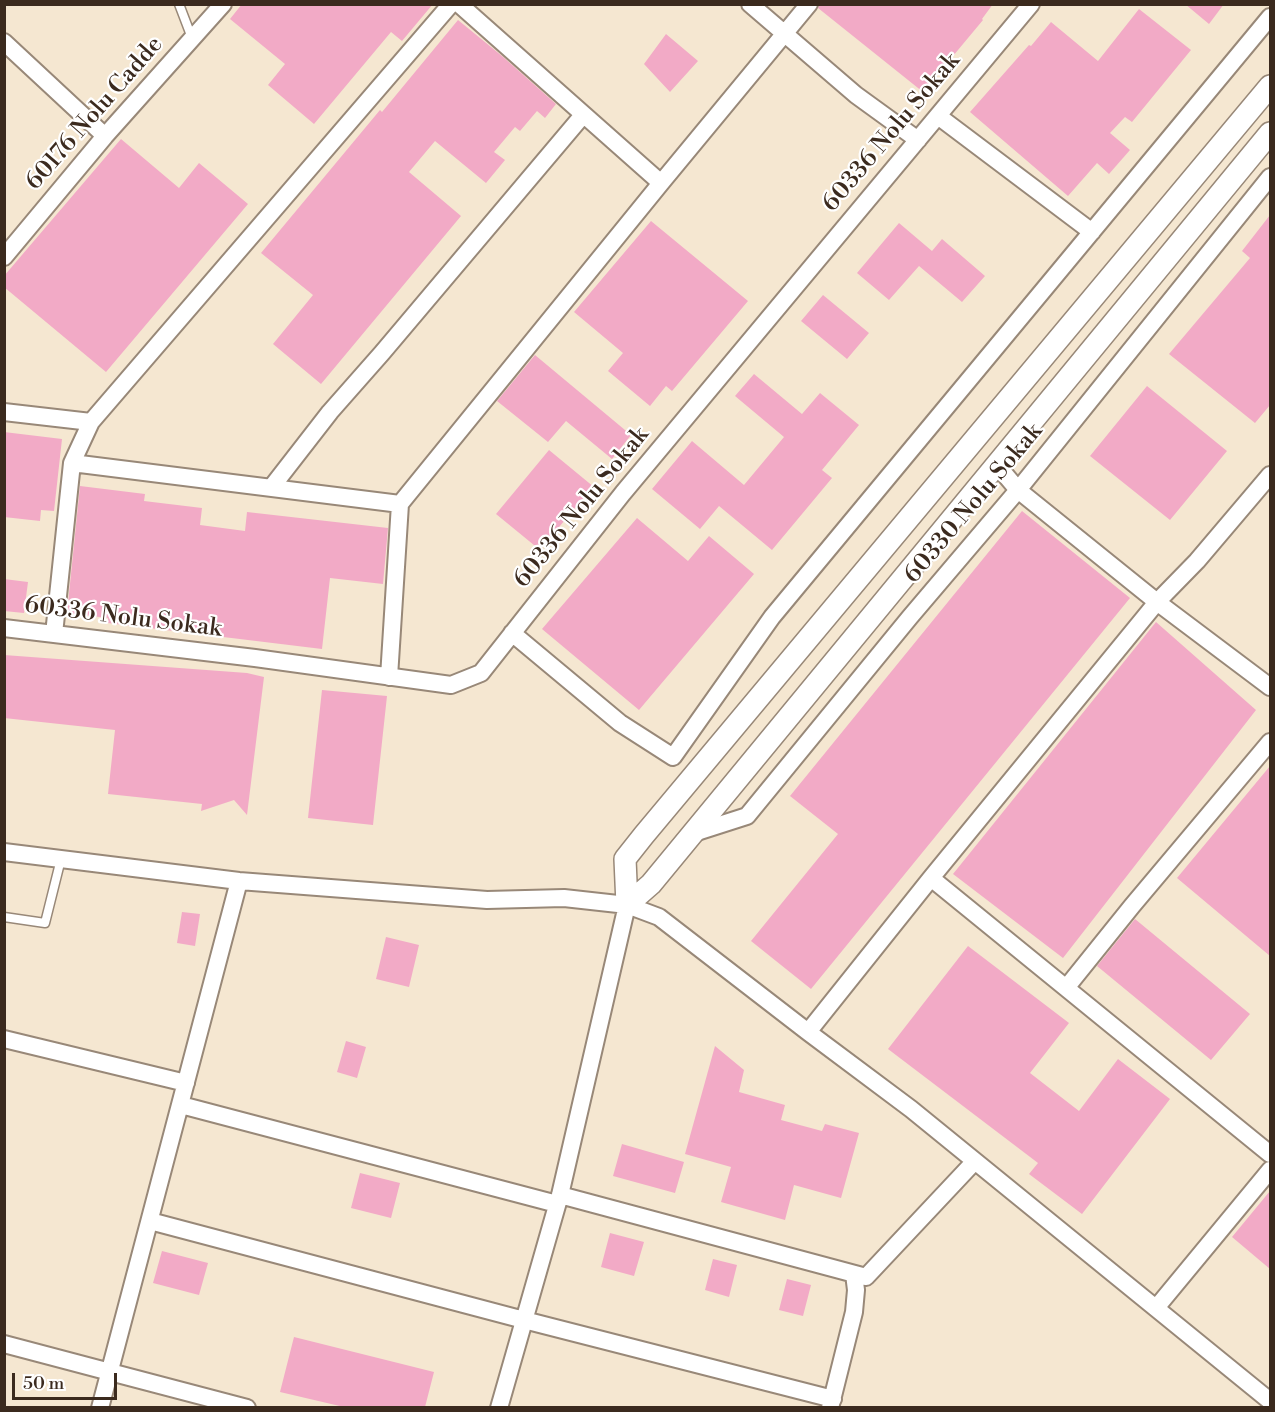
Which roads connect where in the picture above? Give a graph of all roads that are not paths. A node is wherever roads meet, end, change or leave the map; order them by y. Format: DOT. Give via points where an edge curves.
graph roads {
  1 [pos="180,4"];
  2 [pos="223,4"];
  3 [pos="451,4"];
  4 [pos="459,4"];
  5 [pos="750,4"];
  6 [pos="809,4"];
  7 [pos="1031,4"];
  8 [pos="1270,17"];
  9 [pos="785,34"];
  10 [pos="193,38"];
  11 [pos="4,42"];
  12 [pos="1270,86"];
  13 [pos="583,115"];
  14 [pos="938,116"];
  15 [pos="1270,133"];
  16 [pos="105,136"];
  17 [pos="918,140"];
  18 [pos="1270,177"];
  19 [pos="661,183"];
  20 [pos="1092,232"];
  21 [pos="4,256"];
  22 [pos="4,412"];
  23 [pos="91,422"];
  24 [pos="72,463"];
  25 [pos="996,465"];
  26 [pos="1270,475"];
  27 [pos="271,488"];
  28 [pos="1018,490"];
  29 [pos="399,504"];
  30 [pos="1157,602"];
  31 [pos="4,628"];
  32 [pos="512,633"];
  33 [pos="54,634"];
  34 [pos="389,677"];
  35 [pos="1270,687"];
  36 [pos="1270,742"];
  37 [pos="694,833"];
  38 [pos="4,852"];
  39 [pos="61,859"];
  40 [pos="931,878"];
  41 [pos="239,881"];
  42 [pos="627,905"];
  43 [pos="4,917"];
  44 [pos="1066,988"];
  45 [pos="808,1032"];
  46 [pos="4,1039"];
  47 [pos="186,1083"];
  48 [pos="181,1105"];
  49 [pos="1270,1154"];
  50 [pos="975,1161"];
  51 [pos="1270,1170"];
  52 [pos="559,1199"];
  53 [pos="150,1221"];
  54 [pos="854,1274"];
  55 [pos="1156,1308"];
  56 [pos="524,1320"];
  57 [pos="4,1344"];
  58 [pos="110,1372"];
  59 [pos="1270,1401"];
  60 [pos="832,1403"];
  61 [pos="100,1407"];
  62 [pos="247,1407"];
  63 [pos="499,1407"];
  1 -- 10 [label="lane"];
  2 -- 10 [label="street, 60176 Nolu Cadde"];
  3 -- 23 [label="street"];
  4 -- 13 [label="street"];
  5 -- 9 [label="street"];
  6 -- 9 [label="street"];
  7 -- 14 [label="street, 60336 Nolu Sokak"];
  8 -- 20 [label="street"];
  9 -- 17 [label="street" via="856,95"];
  9 -- 19 [label="street"];
  10 -- 16 [label="street, 60176 Nolu Cadde"];
  11 -- 16 [label="street"];
  12 -- 42 [label="street" via="631,851 625,859"];
  13 -- 19 [label="street"];
  13 -- 27 [label="street" via="330,412"];
  14 -- 17 [label="street, 60336 Nolu Sokak"];
  14 -- 20 [label="street"];
  15 -- 25 [label="street"];
  16 -- 21 [label="street, 60176 Nolu Cadde"];
  17 -- 32 [label="street, 60336 Nolu Sokak" via="622,493"];
  18 -- 28 [label="street, 60330 Nolu Sokak"];
  19 -- 29 [label="street"];
  20 -- 32 [label="street" via="772,617 673,757 620,723"];
  22 -- 23 [label="street"];
  23 -- 24 [label="street"];
  24 -- 27 [label="street"];
  24 -- 33 [label="street"];
  25 -- 28 [label="street"];
  25 -- 37 [label="street"];
  26 -- 30 [label="street"];
  27 -- 29 [label="street"];
  28 -- 30 [label="street"];
  28 -- 37 [label="street, 60330 Nolu Sokak" via="747,816"];
  29 -- 34 [label="street"];
  30 -- 35 [label="street"];
  30 -- 40 [label="street"];
  31 -- 33 [label="street, 60336 Nolu Sokak"];
  32 -- 34 [label="street, 60336 Nolu Sokak" via="481,673 451,685"];
  33 -- 34 [label="street, 60336 Nolu Sokak"];
  36 -- 44 [label="street"];
  37 -- 42 [label="street" via="651,884"];
  38 -- 39 [label="street"];
  39 -- 41 [label="street"];
  39 -- 43 [label="lane" via="45,923"];
  40 -- 44 [label="street"];
  40 -- 45 [label="street"];
  41 -- 42 [label="street" via="477,899 564,898"];
  41 -- 47 [label="street"];
  42 -- 45 [label="street" via="659,917"];
  42 -- 52 [label="street"];
  44 -- 49 [label="street"];
  45 -- 50 [label="street"];
  46 -- 47 [label="street"];
  47 -- 48 [label="street"];
  48 -- 52 [label="street"];
  48 -- 53 [label="street"];
  50 -- 54 [label="street" via="866,1277"];
  50 -- 55 [label="street"];
  51 -- 55 [label="street"];
  52 -- 54 [label="street"];
  52 -- 56 [label="street"];
  53 -- 56 [label="street"];
  53 -- 58 [label="street"];
  54 -- 60 [label="street" via="854,1312"];
  55 -- 59 [label="street"];
  56 -- 60 [label="street"];
  56 -- 63 [label="street"];
  57 -- 58 [label="street"];
  58 -- 61 [label="street"];
  58 -- 62 [label="street"];
}
